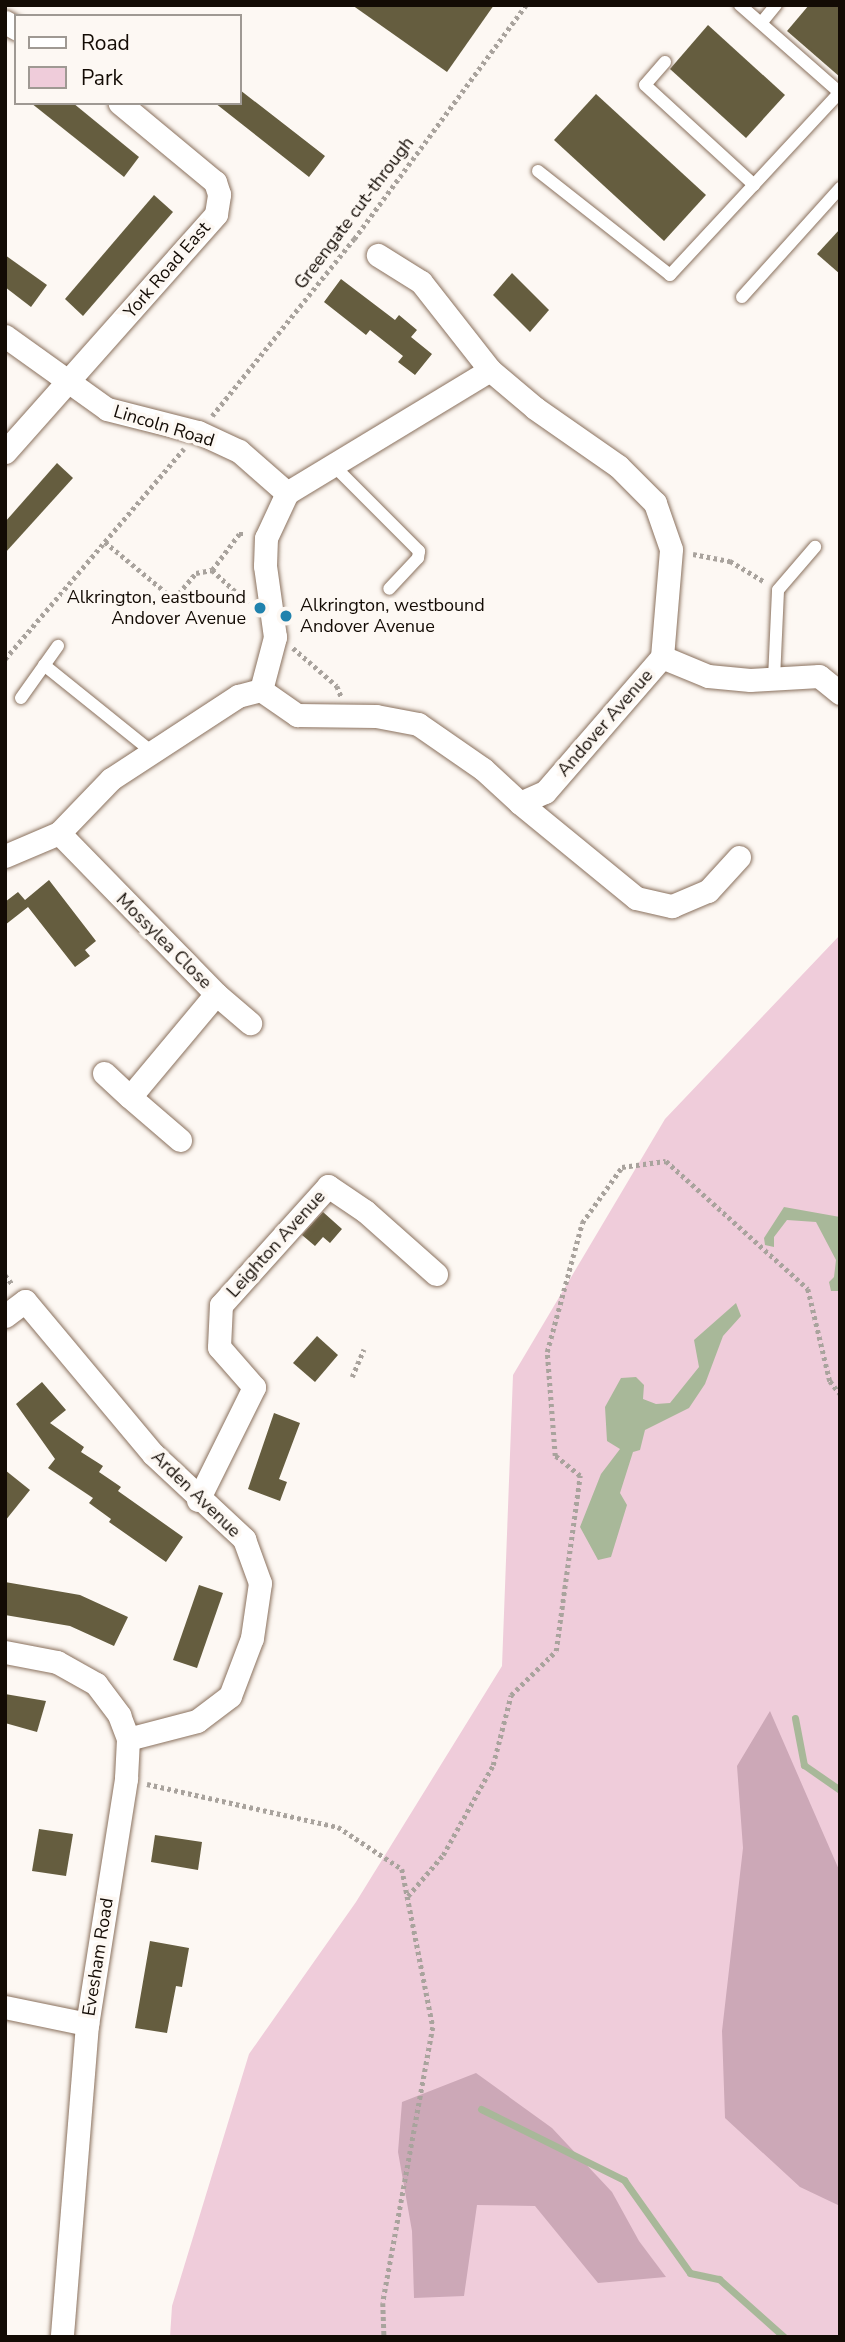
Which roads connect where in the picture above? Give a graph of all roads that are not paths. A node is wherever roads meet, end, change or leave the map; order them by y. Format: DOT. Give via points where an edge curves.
graph roads {
  1 [pos="740,5"];
  2 [pos="776,5"];
  3 [pos="762,22"];
  4 [pos="665,62"];
  5 [pos="840,92"];
  6 [pos="122,105"];
  7 [pos="538,171"];
  8 [pos="754,185"];
  9 [pos="840,188"];
  10 [pos="378,255"];
  11 [pos="741,297"];
  12 [pos="5,336"];
  13 [pos="490,370"];
  14 [pos="70,380"];
  15 [pos="5,452"];
  16 [pos="334,467"];
  17 [pos="287,494"];
  18 [pos="815,547"];
  19 [pos="389,589"];
  20 [pos="58,646"];
  21 [pos="662,657"];
  22 [pos="44,666"];
  23 [pos="774,679"];
  24 [pos="261,690"];
  25 [pos="840,692"];
  26 [pos="21,698"];
  27 [pos="151,751"];
  28 [pos="520,803"];
  29 [pos="59,833"];
  30 [pos="5,856"];
  31 [pos="739,857"];
  32 [pos="216,994"];
  33 [pos="250,1023"];
  34 [pos="104,1073"];
  35 [pos="130,1097"];
  36 [pos="180,1140"];
  37 [pos="436,1274"];
  38 [pos="5,1315"];
  39 [pos="198,1500"];
  40 [pos="5,1652"];
  41 [pos="128,1739"];
  42 [pos="5,2007"];
  43 [pos="87,2024"];
  44 [pos="62,2337"];
  1 -- 3 [label="lane"];
  2 -- 3 [label="lane"];
  3 -- 5 [label="lane"];
  4 -- 8 [label="lane" via="645,85"];
  5 -- 8 [label="lane"];
  6 -- 14 [label="street, York Road East" via="215,182 219,194 216,214"];
  7 -- 8 [label="lane" via="670,275"];
  9 -- 11 [label="lane"];
  10 -- 13 [label="street, Andover Avenue" via="421,282"];
  12 -- 14 [label="street, Lincoln Road"];
  13 -- 16 [label="street"];
  13 -- 21 [label="street, Andover Avenue" via="618,466 655,503 671,549"];
  14 -- 15 [label="street, York Road East"];
  14 -- 17 [label="street, Lincoln Road" via="107,409 198,432 239,451"];
  16 -- 17 [label="street"];
  16 -- 19 [label="lane" via="419,551 418,558"];
  17 -- 24 [label="street" via="266,538 265,566 275,637"];
  18 -- 23 [label="lane" via="778,590"];
  20 -- 22 [label="lane"];
  21 -- 23 [label="street" via="708,676"];
  21 -- 28 [label="street, Andover Avenue" via="545,792"];
  22 -- 26 [label="lane"];
  22 -- 27 [label="lane"];
  23 -- 25 [label="street" via="819,676"];
  24 -- 27 [label="street" via="238,696"];
  24 -- 28 [label="street" via="297,715 418,724 483,769"];
  27 -- 29 [label="street" via="111,779"];
  28 -- 31 [label="street" via="636,898 672,906 708,891"];
  29 -- 30 [label="street"];
  29 -- 32 [label="street, Mossylea Close"];
  32 -- 33 [label="street"];
  32 -- 35 [label="street, Mossylea Close"];
  34 -- 35 [label="street"];
  35 -- 36 [label="street"];
  37 -- 39 [label="street, Leighton Avenue" via="365,1211 328,1186 221,1305 219,1347 254,1387"];
  38 -- 39 [label="street, Arden Avenue" via="26,1301 153,1454"];
  39 -- 41 [label="street, Arden Avenue" via="244,1539 260,1583 252,1638 230,1696 197,1721"];
  40 -- 41 [label="street, Evesham Road" via="57,1661 96,1684 119,1714"];
  41 -- 43 [label="street, Evesham Road" via="126,1779"];
  42 -- 43 [label="street"];
  43 -- 44 [label="street, Evesham Road"];
}
